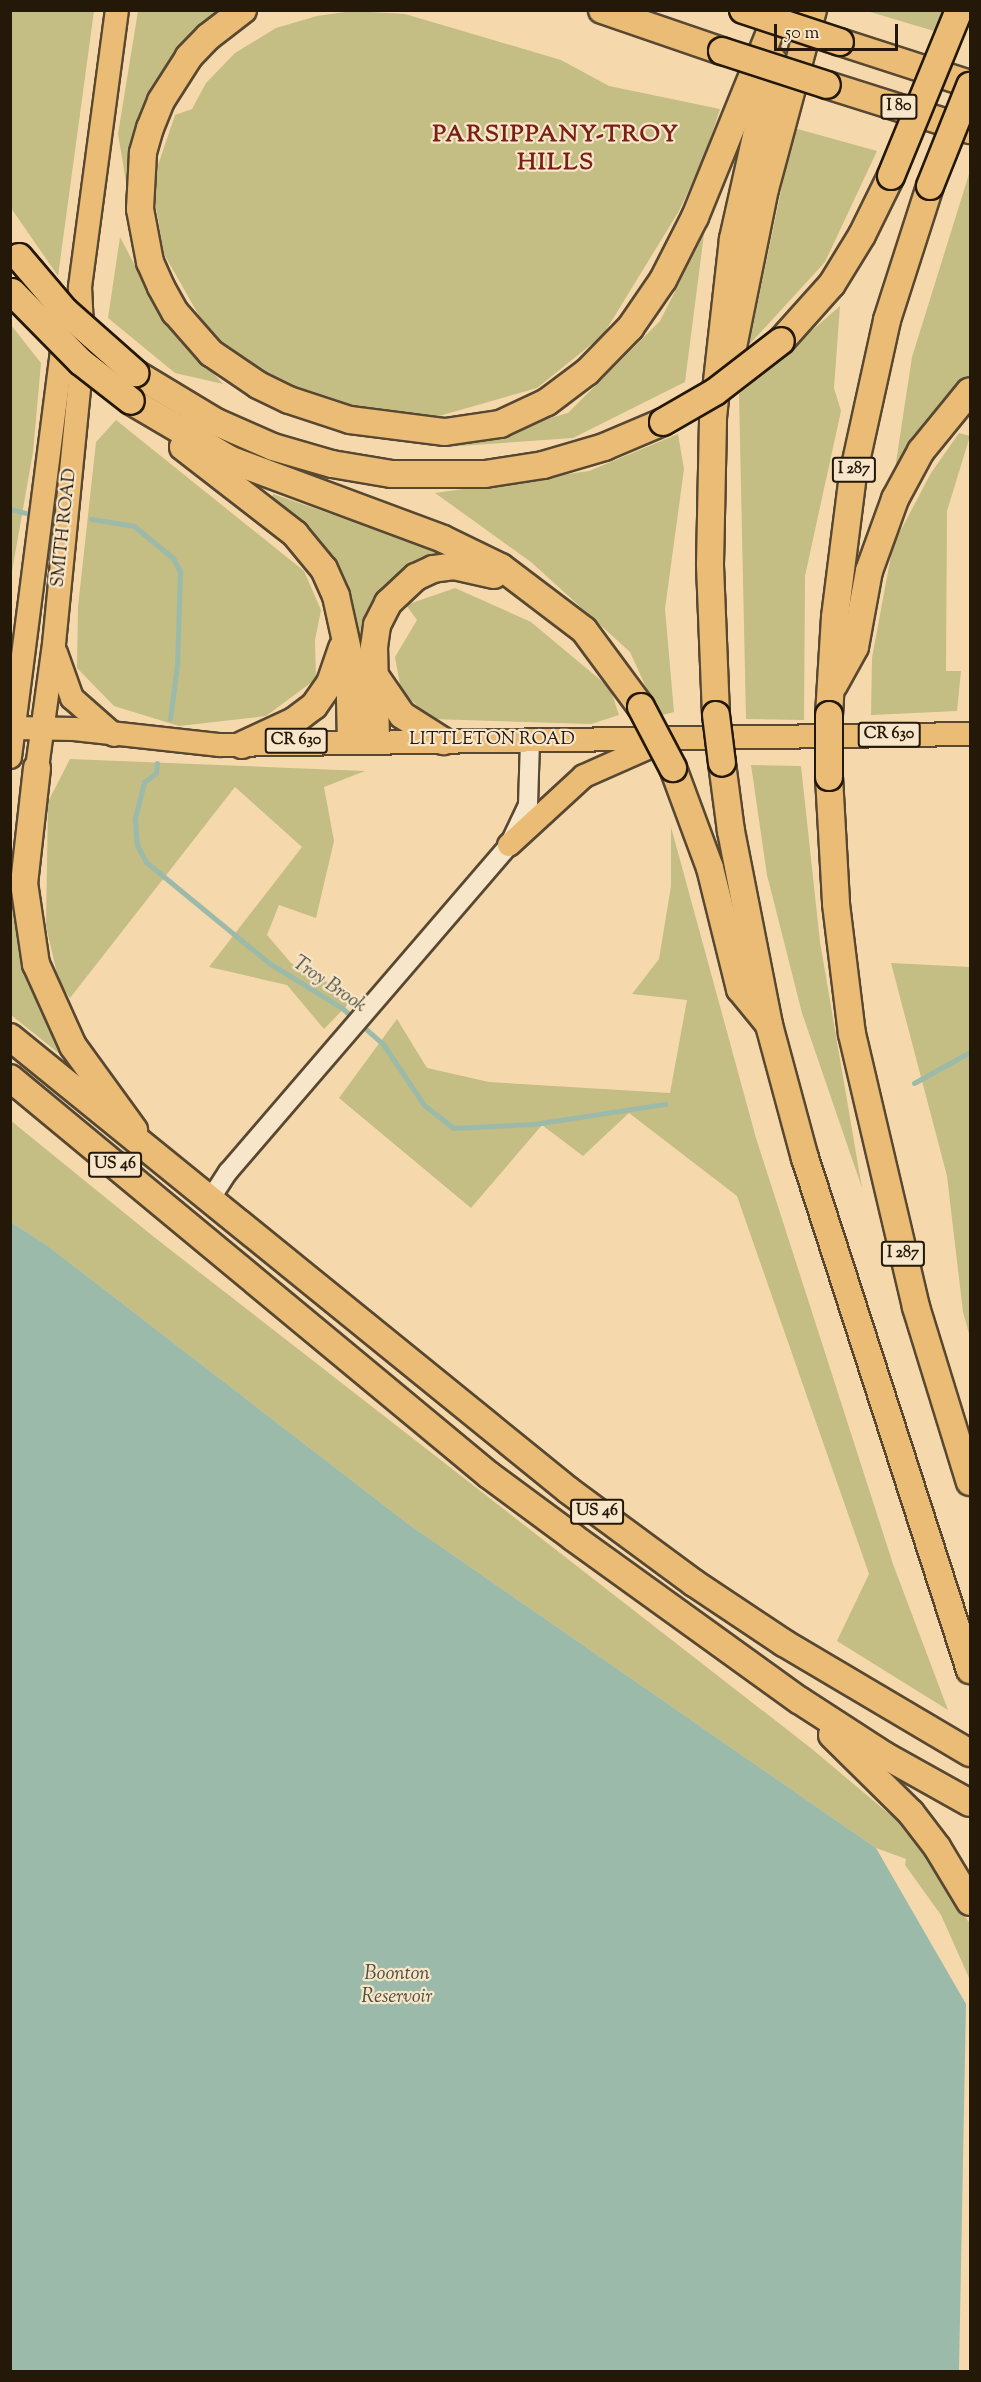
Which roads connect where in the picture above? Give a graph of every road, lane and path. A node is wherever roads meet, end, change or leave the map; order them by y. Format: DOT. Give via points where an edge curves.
graph roads {
  1 [pos="117,10"];
  2 [pos="243,10"];
  3 [pos="602,10"];
  4 [pos="742,10"];
  5 [pos="779,10"];
  6 [pos="784,10"];
  7 [pos="813,10"];
  8 [pos="959,12"];
  9 [pos="921,68"];
  10 [pos="970,68"];
  11 [pos="970,85"];
  12 [pos="970,130"];
  13 [pos="15,250"];
  14 [pos="80,287"];
  15 [pos="11,291"];
  16 [pos="970,391"];
  17 [pos="131,401"];
  18 [pos="712,417"];
  19 [pos="584,630"];
  20 [pos="54,644"];
  21 [pos="344,645"];
  22 [pos="374,674"];
  23 [pos="830,702"];
  24 [pos="12,732"];
  25 [pos="42,732"];
  26 [pos="970,734"];
  27 [pos="114,735"];
  28 [pos="670,739"];
  29 [pos="530,740"];
  30 [pos="351,741"];
  31 [pos="376,741"];
  32 [pos="443,741"];
  33 [pos="242,744"];
  34 [pos="10,757"];
  35 [pos="37,768"];
  36 [pos="10,816"];
  37 [pos="509,845"];
  38 [pos="769,1024"];
  39 [pos="10,1037"];
  40 [pos="14,1076"];
  41 [pos="147,1151"];
  42 [pos="209,1201"];
  43 [pos="970,1482"];
  44 [pos="734,1655"];
  45 [pos="970,1670"];
  46 [pos="970,1754"];
  47 [pos="970,1803"];
  48 [pos="970,1902"];
  1 -- 14 [label="main road, SMITH ROAD"];
  2 -- 5 [label="highway" via="189,57 161,100 150,128 143,153 140,209 150,262 161,287 175,312 211,353 258,385 299,404 350,420 445,432 500,424 547,402 587,372 630,327 663,280 695,217"];
  3 -- 12 [label="highway, I 80, bridge"];
  4 -- 9 [label="highway, I 80, bridge"];
  6 -- 18 [label="highway" via="733,239"];
  7 -- 18 [label="highway" via="765,189 735,350"];
  8 -- 13 [label="highway, bridge" via="891,176 862,235 832,284 781,341 715,392 663,422 604,447 543,465 485,474 392,474 332,464 273,447 216,422 135,373 65,311"];
  9 -- 10 [label="highway"];
  9 -- 11 [label="highway, I 80"];
  11 -- 23 [label="highway, I 287, bridge" via="930,186 887,320 853,475 835,617"];
  14 -- 20 [label="main road, SMITH ROAD" via="83,348"];
  14 -- 24 [label="main road, SMITH ROAD" via="62,339"];
  15 -- 17 [label="highway, bridge" via="73,355"];
  16 -- 23 [label="highway" via="921,451 895,499 869,571 855,647"];
  17 -- 19 [label="highway" via="198,444 260,474 473,552 532,587"];
  17 -- 21 [label="highway" via="214,474 283,524 311,550 336,596"];
  18 -- 38 [label="highway, bridge" via="710,564 716,715 731,831"];
  19 -- 22 [label="highway" via="495,576 454,566 433,569 416,577 388,603 377,625"];
  19 -- 38 [label="highway, bridge" via="641,707 673,768 710,868 740,989"];
  20 -- 25 [label="main road, SMITH ROAD"];
  20 -- 27 [label="main road" via="59,670 72,698"];
  21 -- 30 [label="highway" via="349,654"];
  21 -- 33 [label="highway" via="330,683 314,706 294,721"];
  22 -- 31 [label="highway"];
  22 -- 32 [label="highway" via="402,715"];
  23 -- 43 [label="highway, I 287, bridge" via="829,777 836,904 852,1034 916,1307"];
  24 -- 25 [label="main road, LITTLETON ROAD / CR 630"];
  24 -- 34 [label="main road, SMITH ROAD"];
  25 -- 27 [label="main road, LITTLETON ROAD / CR 630" via="74,729"];
  25 -- 35 [label="main road, SMITH ROAD"];
  26 -- 28 [label="main road, LITTLETON ROAD / CR 630"];
  27 -- 33 [label="main road, LITTLETON ROAD / CR 630"];
  28 -- 29 [label="main road, LITTLETON ROAD / CR 630"];
  28 -- 37 [label="main road" via="614,759 584,776"];
  29 -- 32 [label="main road, LITTLETON ROAD / CR 630"];
  29 -- 37 [label="street" via="530,794"];
  30 -- 31 [label="main road, LITTLETON ROAD / CR 630"];
  30 -- 33 [label="main road, LITTLETON ROAD / CR 630"];
  31 -- 32 [label="main road, LITTLETON ROAD / CR 630"];
  35 -- 36 [label="highway"];
  35 -- 41 [label="highway" via="24,882 36,964 73,1046"];
  37 -- 42 [label="street" via="228,1172"];
  38 -- 45 [label="highway" via="805,1158"];
  39 -- 41 [label="highway, US 46"];
  40 -- 44 [label="highway, US 46" via="489,1475"];
  41 -- 42 [label="highway, US 46"];
  42 -- 46 [label="highway, US 46" via="504,1442 694,1583 794,1649"];
  44 -- 47 [label="highway, US 46" via="884,1755"];
  44 -- 48 [label="highway" via="837,1739 881,1782 937,1847"];
}
